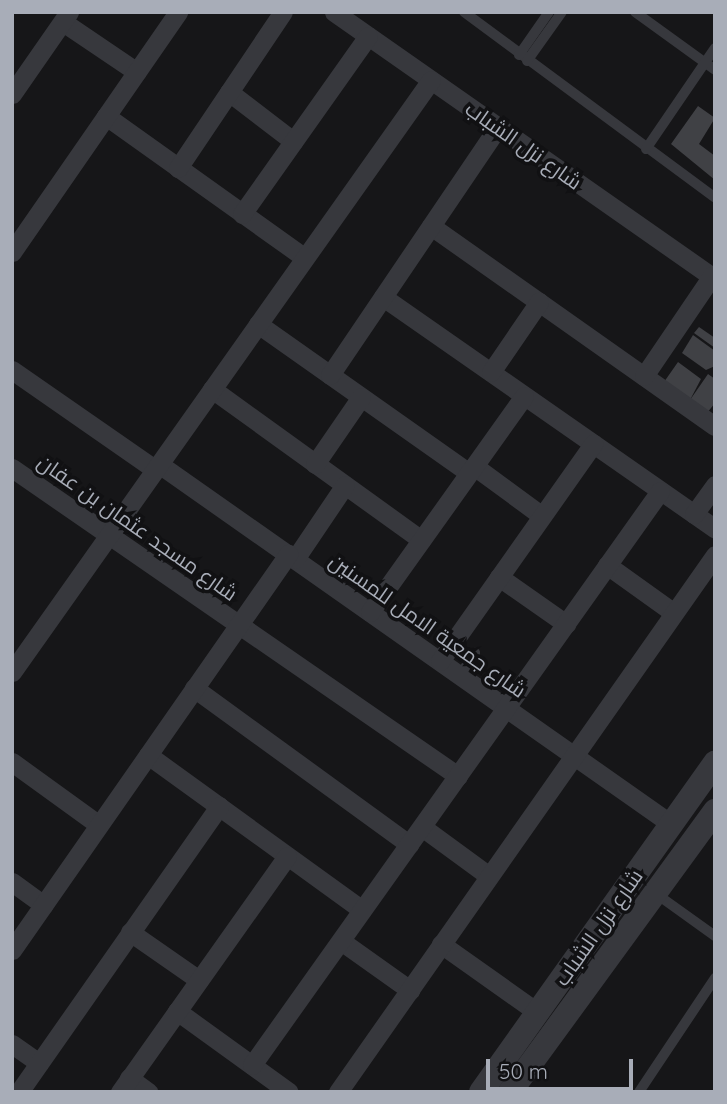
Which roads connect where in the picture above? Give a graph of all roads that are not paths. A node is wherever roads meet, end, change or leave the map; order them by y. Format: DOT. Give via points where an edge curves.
graph roads {
  1 [pos="178,12"];
  2 [pos="283,12"];
  3 [pos="334,12"];
  4 [pos="464,12"];
  5 [pos="550,12"];
  6 [pos="562,12"];
  7 [pos="635,12"];
  8 [pos="66,17"];
  9 [pos="368,36"];
  10 [pos="715,48"];
  11 [pos="523,58"];
  12 [pos="705,63"];
  13 [pos="715,70"];
  14 [pos="137,72"];
  15 [pos="431,80"];
  16 [pos="229,92"];
  17 [pos="12,94"];
  18 [pos="106,116"];
  19 [pos="498,127"];
  20 [pos="293,141"];
  21 [pos="646,149"];
  22 [pos="178,167"];
  23 [pos="715,198"];
  24 [pos="242,214"];
  25 [pos="431,226"];
  26 [pos="12,252"];
  27 [pos="305,258"];
  28 [pos="713,278"];
  29 [pos="383,297"];
  30 [pos="539,302"];
  31 [pos="258,324"];
  32 [pos="12,370"];
  33 [pos="491,372"];
  34 [pos="330,375"];
  35 [pos="644,376"];
  36 [pos="212,389"];
  37 [pos="524,396"];
  38 [pos="361,397"];
  39 [pos="715,426"];
  40 [pos="593,444"];
  41 [pos="315,464"];
  42 [pos="157,467"];
  43 [pos="12,468"];
  44 [pos="471,470"];
  45 [pos="345,485"];
  46 [pos="715,485"];
  47 [pos="660,491"];
  48 [pos="694,514"];
  49 [pos="542,516"];
  50 [pos="715,529"];
  51 [pos="109,535"];
  52 [pos="421,540"];
  53 [pos="715,555"];
  54 [pos="291,556"];
  55 [pos="607,565"];
  56 [pos="499,577"];
  57 [pos="370,612"];
  58 [pos="674,613"];
  59 [pos="239,624"];
  60 [pos="566,624"];
  61 [pos="475,653"];
  62 [pos="440,661"];
  63 [pos="12,672"];
  64 [pos="460,675"];
  65 [pos="194,688"];
  66 [pos="506,707"];
  67 [pos="148,755"];
  68 [pos="574,755"];
  69 [pos="12,762"];
  70 [pos="715,763"];
  71 [pos="458,776"];
  72 [pos="219,806"];
  73 [pos="715,811"];
  74 [pos="671,824"];
  75 [pos="99,825"];
  76 [pos="422,827"];
  77 [pos="409,844"];
  78 [pos="287,856"];
  79 [pos="489,876"];
  80 [pos="12,882"];
  81 [pos="655,893"];
  82 [pos="44,905"];
  83 [pos="362,910"];
  84 [pos="130,932"];
  85 [pos="715,936"];
  86 [pos="341,941"];
  87 [pos="442,944"];
  88 [pos="12,950"];
  89 [pos="579,953"];
  90 [pos="600,968"];
  91 [pos="715,978"];
  92 [pos="200,980"];
  93 [pos="410,990"];
  94 [pos="177,1011"];
  95 [pos="537,1012"];
  96 [pos="12,1044"];
  97 [pos="39,1063"];
  98 [pos="252,1065"];
  99 [pos="125,1085"];
  100 [pos="19,1092"];
  101 [pos="148,1092"];
  102 [pos="289,1092"];
  103 [pos="338,1092"];
  104 [pos="481,1092"];
  105 [pos="510,1092"];
  106 [pos="639,1092"];
  1 -- 14 [label="street"];
  2 -- 16 [label="street"];
  3 -- 9 [label="street, شارع نزل الشباب"];
  4 -- 11 [label="lane"];
  5 -- 11 [label="lane"];
  6 -- 11 [label="lane"];
  7 -- 12 [label="lane"];
  8 -- 14 [label="street"];
  8 -- 17 [label="street"];
  9 -- 15 [label="street, شارع نزل الشباب"];
  9 -- 20 [label="street"];
  10 -- 12 [label="lane"];
  11 -- 21 [label="lane"];
  12 -- 13 [label="lane"];
  12 -- 21 [label="lane"];
  14 -- 18 [label="street"];
  15 -- 19 [label="street, شارع نزل الشباب"];
  15 -- 27 [label="street"];
  16 -- 20 [label="street"];
  16 -- 22 [label="street"];
  18 -- 22 [label="street"];
  18 -- 26 [label="street"];
  19 -- 25 [label="street"];
  19 -- 28 [label="street, شارع نزل الشباب"];
  20 -- 24 [label="street"];
  21 -- 23 [label="lane"];
  22 -- 24 [label="street"];
  24 -- 27 [label="street"];
  25 -- 29 [label="street"];
  25 -- 30 [label="street"];
  27 -- 31 [label="street"];
  28 -- 35 [label="street"];
  29 -- 33 [label="street"];
  29 -- 34 [label="street"];
  30 -- 33 [label="street"];
  30 -- 35 [label="street"];
  31 -- 34 [label="street"];
  31 -- 36 [label="street"];
  32 -- 42 [label="street, شارع جمعية الامل للمسنين"];
  33 -- 37 [label="street"];
  34 -- 38 [label="street"];
  35 -- 39 [label="street"];
  36 -- 41 [label="street"];
  36 -- 42 [label="street"];
  37 -- 40 [label="street"];
  37 -- 44 [label="street"];
  38 -- 41 [label="street"];
  38 -- 44 [label="street"];
  40 -- 47 [label="street"];
  40 -- 49 [label="street"];
  41 -- 45 [label="street"];
  42 -- 51 [label="street"];
  42 -- 54 [label="street, شارع جمعية الامل للمسنين"];
  43 -- 51 [label="street, شارع مسجد عثمان بن عفان"];
  44 -- 49 [label="street"];
  44 -- 52 [label="street"];
  45 -- 52 [label="street"];
  45 -- 54 [label="street"];
  46 -- 48 [label="street"];
  47 -- 48 [label="street"];
  47 -- 55 [label="street"];
  48 -- 50 [label="street"];
  49 -- 56 [label="street"];
  51 -- 59 [label="street, شارع مسجد عثمان بن عفان"];
  51 -- 63 [label="street"];
  52 -- 57 [label="street"];
  53 -- 58 [label="street"];
  54 -- 57 [label="street, شارع جمعية الامل للمسنين"];
  54 -- 59 [label="street"];
  55 -- 58 [label="street"];
  55 -- 60 [label="street"];
  56 -- 60 [label="street"];
  56 -- 62 [label="street"];
  57 -- 62 [label="street, شارع جمعية الامل للمسنين"];
  58 -- 68 [label="street"];
  59 -- 65 [label="street"];
  59 -- 71 [label="street, شارع مسجد عثمان بن عفان"];
  60 -- 66 [label="street"];
  61 -- 64 [label="lane"];
  62 -- 64 [label="street, شارع جمعية الامل للمسنين"];
  64 -- 66 [label="street, شارع جمعية الامل للمسنين"];
  65 -- 67 [label="street"];
  65 -- 77 [label="street"];
  66 -- 68 [label="street, شارع جمعية الامل للمسنين"];
  66 -- 71 [label="street"];
  67 -- 72 [label="street"];
  67 -- 75 [label="street"];
  68 -- 74 [label="street, شارع جمعية الامل للمسنين"];
  68 -- 79 [label="street"];
  69 -- 75 [label="street"];
  70 -- 74 [label="street, شارع نزل الشباب"];
  71 -- 76 [label="street"];
  72 -- 78 [label="street"];
  72 -- 84 [label="street"];
  73 -- 81 [label="street, شارع نزل الشباب"];
  74 -- 89 [label="street, شارع نزل الشباب"];
  75 -- 82 [label="street"];
  76 -- 77 [label="street"];
  76 -- 79 [label="street"];
  77 -- 83 [label="street"];
  78 -- 83 [label="street"];
  78 -- 92 [label="street"];
  79 -- 87 [label="street"];
  80 -- 82 [label="street"];
  81 -- 85 [label="lane"];
  81 -- 90 [label="street, شارع نزل الشباب"];
  82 -- 88 [label="street"];
  83 -- 86 [label="street"];
  84 -- 92 [label="street"];
  84 -- 97 [label="street"];
  86 -- 93 [label="street"];
  86 -- 98 [label="street"];
  87 -- 93 [label="street"];
  87 -- 95 [label="street"];
  89 -- 90 [label="street"];
  89 -- 95 [label="street, شارع نزل الشباب"];
  90 -- 105 [label="street, شارع نزل الشباب"];
  91 -- 106 [label="lane"];
  92 -- 94 [label="street"];
  93 -- 103 [label="street"];
  94 -- 98 [label="street"];
  94 -- 99 [label="street"];
  95 -- 104 [label="street, شارع نزل الشباب"];
  96 -- 97 [label="street"];
  97 -- 100 [label="street"];
  98 -- 102 [label="street"];
  99 -- 101 [label="street"];
}
